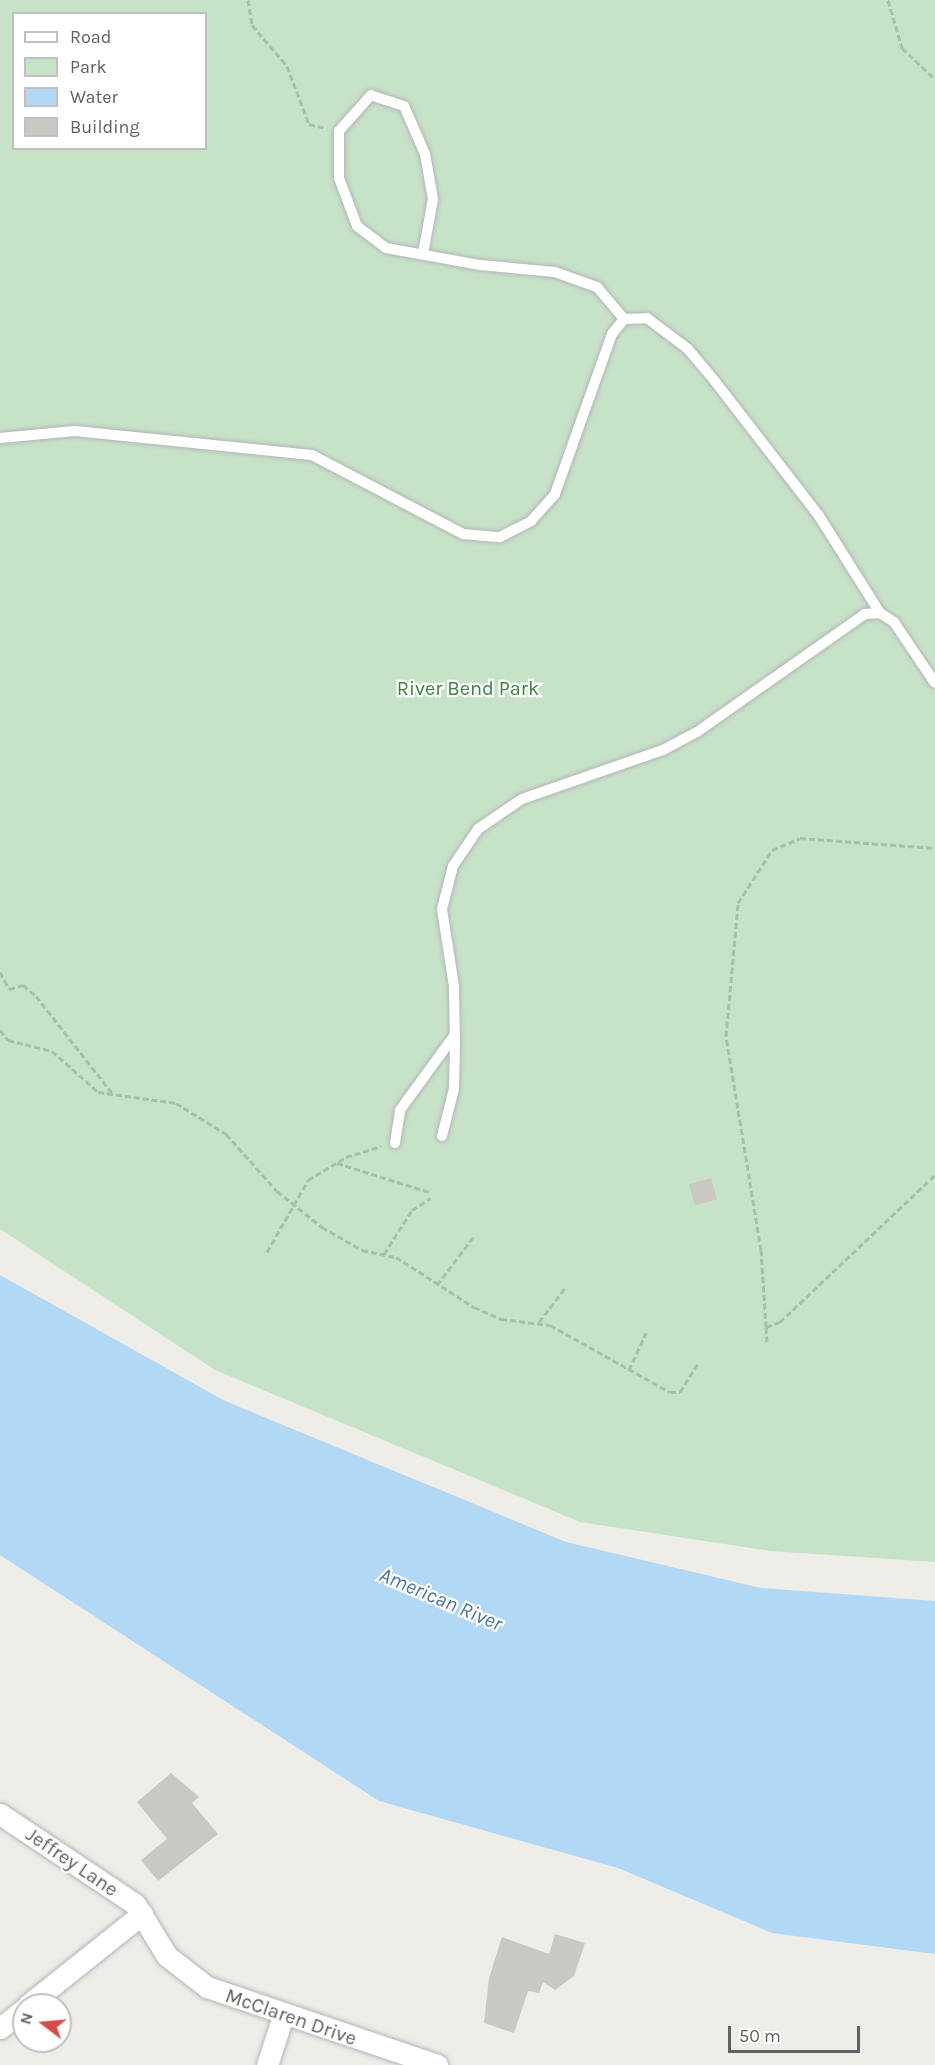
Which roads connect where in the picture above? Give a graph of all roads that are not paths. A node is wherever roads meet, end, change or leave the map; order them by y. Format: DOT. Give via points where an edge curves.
graph roads {
  1 [pos="423,254"];
  2 [pos="624,319"];
  3 [pos="0,438"];
  4 [pos="880,614"];
  5 [pos="935,683"];
  6 [pos="454,1036"];
  7 [pos="442,1136"];
  8 [pos="395,1143"];
  9 [pos="0,1814"];
  10 [pos="142,1914"];
  11 [pos="43,1993"];
  12 [pos="283,2016"];
  13 [pos="12,2018"];
  14 [pos="0,2028"];
  15 [pos="267,2065"];
  16 [pos="437,2065"];
  1 -- 1 [label="lane" via="386,248 357,226 339,178 339,131 371,95 404,106 425,154 433,199"];
  1 -- 2 [label="lane" via="555,272 597,286"];
  2 -- 3 [label="lane" via="612,334 555,494 531,521 500,537 463,534 312,455 75,431"];
  2 -- 4 [label="lane" via="647,318 688,349 819,516"];
  4 -- 5 [label="lane" via="894,622"];
  4 -- 6 [label="lane" via="857,617 697,732 663,750 522,799 478,829 453,866 442,909 454,986"];
  6 -- 7 [label="lane" via="454,1089"];
  6 -- 8 [label="lane" via="400,1110"];
  9 -- 10 [label="street, Jeffrey Lane"];
  10 -- 11 [label="street"];
  10 -- 12 [label="street, McClaren Drive" via="153,1939 182,1970 233,2000"];
  12 -- 15 [label="street"];
  12 -- 16 [label="street, McClaren Drive"];
  13 -- 14 [label="street"];
}
